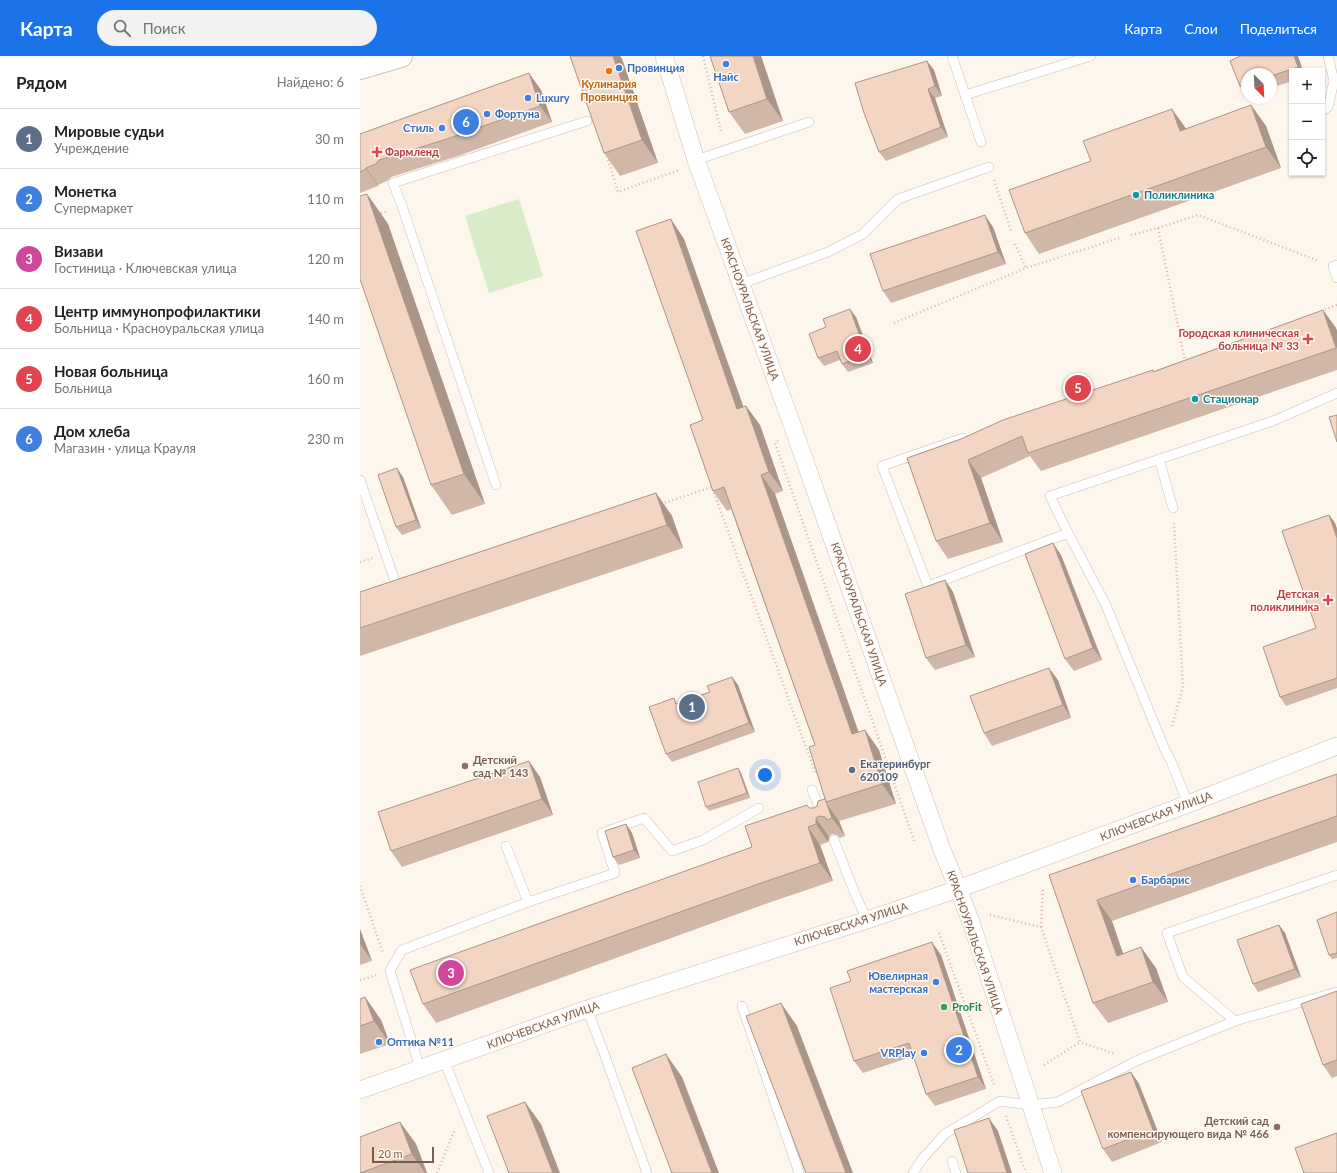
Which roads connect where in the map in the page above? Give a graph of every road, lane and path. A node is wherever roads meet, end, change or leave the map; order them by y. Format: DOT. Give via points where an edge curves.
graph roads {
  1 [pos="664,56"];
  2 [pos="703,56"];
  3 [pos="952,56"];
  4 [pos="1091,56"];
  5 [pos="1328,56"];
  6 [pos="387,58"];
  7 [pos="360,68"];
  8 [pos="965,95"];
  9 [pos="1325,108"];
  10 [pos="587,121"];
  11 [pos="809,122"];
  12 [pos="721,132"];
  13 [pos="981,142"];
  14 [pos="606,155"];
  15 [pos="696,160"];
  16 [pos="989,167"];
  17 [pos="681,169"];
  18 [pos="402,206"];
  19 [pos="374,215"];
  20 [pos="1158,228"];
  21 [pos="1011,231"];
  22 [pos="1131,235"];
  23 [pos="1119,238"];
  24 [pos="1015,244"];
  25 [pos="1335,265"];
  26 [pos="1026,268"];
  27 [pos="1337,278"];
  28 [pos="741,284"];
  29 [pos="1337,305"];
  30 [pos="1315,313"];
  31 [pos="894,323"];
  32 [pos="1180,364"];
  33 [pos="1337,393"];
  34 [pos="972,435"];
  35 [pos="775,442"];
  36 [pos="1159,459"];
  37 [pos="360,480"];
  38 [pos="496,485"];
  39 [pos="659,505"];
  40 [pos="1173,508"];
  41 [pos="1068,533"];
  42 [pos="389,586"];
  43 [pos="1337,746"];
  44 [pos="1165,750"];
  45 [pos="812,790"];
  46 [pos="1188,804"];
  47 [pos="759,808"];
  48 [pos="825,821"];
  49 [pos="834,840"];
  50 [pos="915,843"];
  51 [pos="506,846"];
  52 [pos="1337,875"];
  53 [pos="360,886"];
  54 [pos="958,889"];
  55 [pos="1043,889"];
  56 [pos="528,902"];
  57 [pos="990,915"];
  58 [pos="867,920"];
  59 [pos="1041,927"];
  60 [pos="939,933"];
  61 [pos="390,971"];
  62 [pos="1337,992"];
  63 [pos="742,1006"];
  64 [pos="587,1008"];
  65 [pos="1235,1022"];
  66 [pos="1080,1042"];
  67 [pos="444,1060"];
  68 [pos="1136,1061"];
  69 [pos="1044,1065"];
  70 [pos="420,1068"];
  71 [pos="360,1090"];
  72 [pos="1000,1102"];
  73 [pos="1030,1105"];
  74 [pos="463,1108"];
  75 [pos="952,1161"];
  76 [pos="437,1173"];
  77 [pos="489,1173"];
  78 [pos="647,1173"];
  79 [pos="799,1173"];
  80 [pos="913,1173"];
  81 [pos="956,1173"];
  82 [pos="1026,1173"];
  83 [pos="1053,1173"];
  1 -- 15 [label="street, КРАСНОУРАЛЬСКАЯ УЛИЦА"];
  2 -- 12 [label="path"];
  3 -- 8 [label="lane"];
  4 -- 8 [label="lane"];
  5 -- 9 [label="lane" via="1334,81 1328,107"];
  6 -- 7 [label="main road"];
  8 -- 13 [label="lane"];
  10 -- 18 [label="lane" via="393,183"];
  11 -- 15 [label="lane"];
  14 -- 17 [label="path" via="618,192"];
  15 -- 28 [label="street, КРАСНОУРАЛЬСКАЯ УЛИЦА"];
  16 -- 21 [label="path"];
  16 -- 28 [label="lane" via="898,199 862,234 828,252"];
  18 -- 19 [label="path"];
  18 -- 38 [label="lane"];
  20 -- 22 [label="path"];
  20 -- 25 [label="path" via="1198,215"];
  20 -- 32 [label="path" via="1185,361"];
  23 -- 26 [label="path"];
  24 -- 26 [label="path"];
  25 -- 27 [label="lane"];
  26 -- 31 [label="path"];
  28 -- 54 [label="street, КРАСНОУРАЛЬСКАЯ УЛИЦА"];
  29 -- 30 [label="path"];
  33 -- 36 [label="lane" via="1273,421"];
  34 -- 41 [label="lane" via="882,466 928,586"];
  35 -- 50 [label="path"];
  36 -- 40 [label="lane"];
  36 -- 41 [label="lane" via="1050,496"];
  37 -- 42 [label="lane"];
  39 -- 45 [label="path" via="712,487 818,781"];
  40 -- 44 [label="path" via="1183,687"];
  41 -- 44 [label="lane" via="1105,603"];
  43 -- 46 [label="street, КЛЮЧЕВСКАЯ УЛИЦА"];
  44 -- 46 [label="lane"];
  45 -- 48 [label="lane"];
  46 -- 54 [label="street, КЛЮЧЕВСКАЯ УЛИЦА"];
  47 -- 56 [label="lane" via="703,840 672,851 644,818 602,833 615,872"];
  49 -- 58 [label="lane"];
  51 -- 56 [label="lane"];
  52 -- 65 [label="lane" via="1168,933 1183,977"];
  53 -- 61 [label="path"];
  54 -- 58 [label="street, КЛЮЧЕВСКАЯ УЛИЦА"];
  54 -- 73 [label="street, КРАСНОУРАЛЬСКАЯ УЛИЦА"];
  55 -- 59 [label="path"];
  56 -- 61 [label="lane" via="402,950"];
  57 -- 59 [label="path"];
  58 -- 64 [label="street, КЛЮЧЕВСКАЯ УЛИЦА"];
  59 -- 66 [label="path"];
  60 -- 72 [label="path"];
  61 -- 70 [label="lane"];
  62 -- 65 [label="lane"];
  63 -- 79 [label="lane"];
  64 -- 67 [label="street, КЛЮЧЕВСКАЯ УЛИЦА"];
  64 -- 78 [label="lane"];
  65 -- 68 [label="lane"];
  66 -- 68 [label="path"];
  66 -- 69 [label="path"];
  67 -- 70 [label="street, КЛЮЧЕВСКАЯ УЛИЦА"];
  67 -- 74 [label="lane"];
  68 -- 73 [label="lane" via="1058,1102"];
  70 -- 71 [label="street, КЛЮЧЕВСКАЯ УЛИЦА"];
  72 -- 73 [label="lane"];
  72 -- 80 [label="lane" via="945,1134 922,1158"];
  72 -- 82 [label="path"];
  73 -- 83 [label="street, КРАСНОУРАЛЬСКАЯ УЛИЦА"];
  74 -- 76 [label="path"];
  74 -- 77 [label="lane"];
  75 -- 81 [label="lane"];
}
